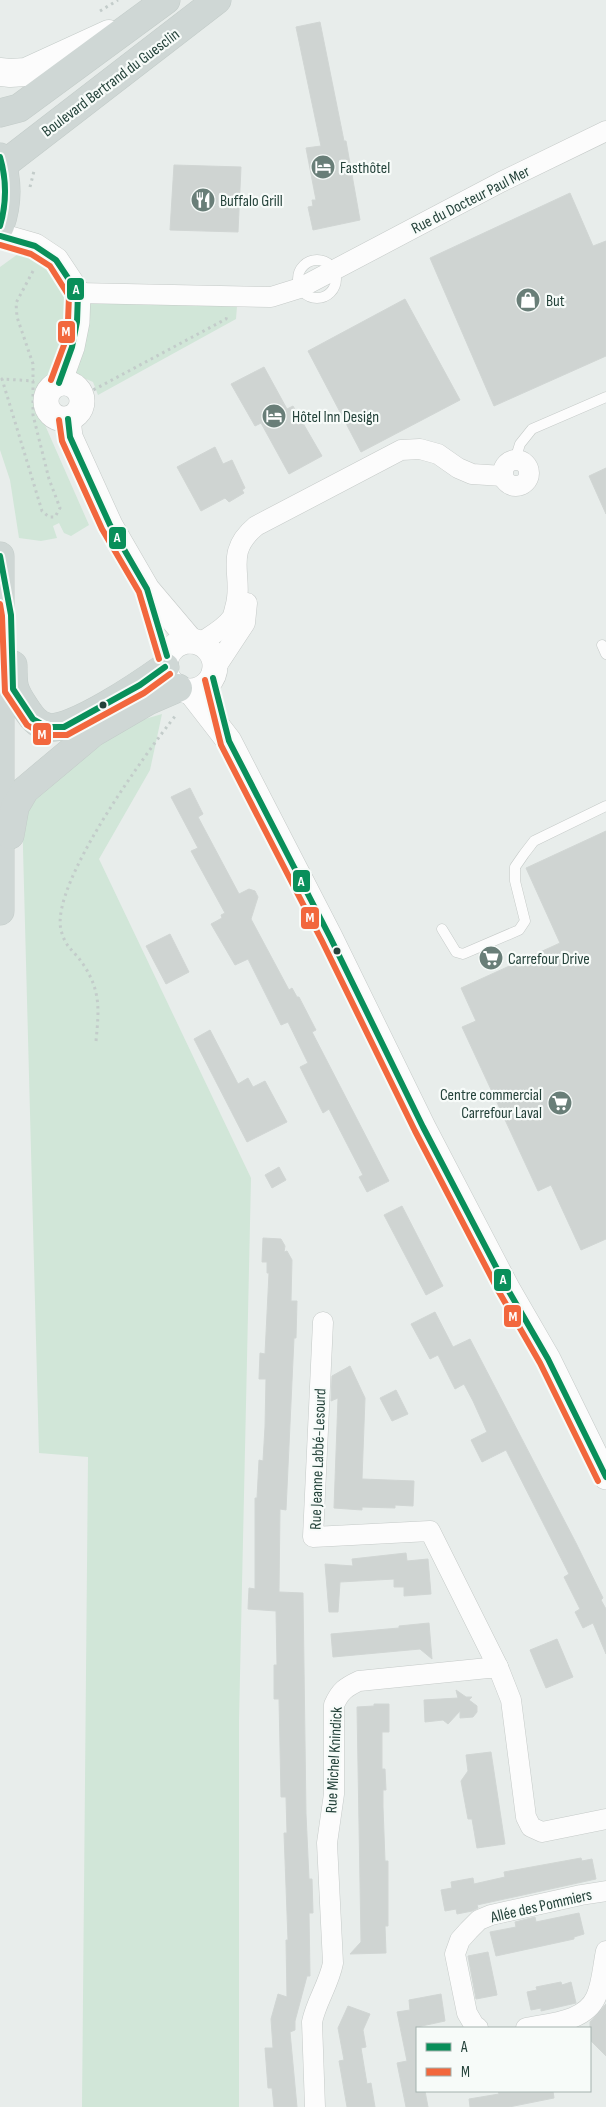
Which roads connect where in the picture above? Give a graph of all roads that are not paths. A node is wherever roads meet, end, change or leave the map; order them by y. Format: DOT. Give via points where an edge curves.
graph roads {
  1 [pos="166,0"];
  2 [pos="217,0"];
  3 [pos="138,20"];
  4 [pos="0,72"];
  5 [pos="0,113"];
  6 [pos="606,131"];
  7 [pos="1,161"];
  8 [pos="0,226"];
  9 [pos="0,236"];
  10 [pos="78,293"];
  11 [pos="59,383"];
  12 [pos="606,397"];
  13 [pos="68,419"];
  14 [pos="515,460"];
  15 [pos="1,560"];
  16 [pos="236,571"];
  17 [pos="147,589"];
  18 [pos="196,642"];
  19 [pos="214,672"];
  20 [pos="175,676"];
  21 [pos="229,741"];
  22 [pos="606,806"];
  23 [pos="0,885"];
  24 [pos="0,911"];
  25 [pos="442,929"];
  26 [pos="323,1322"];
  27 [pos="606,1477"];
  28 [pos="498,1667"];
  29 [pos="606,1820"];
  30 [pos="606,1891"];
  31 [pos="606,1951"];
  32 [pos="477,2027"];
  33 [pos="531,2027"];
  34 [pos="315,2107"];
  1 -- 3 [label="main road, Boulevard Bertrand du Guesclin"];
  2 -- 7 [label="main road, Boulevard Bertrand du Guesclin"];
  3 -- 4 [label="main road" via="26,72"];
  3 -- 5 [label="main road, Boulevard Bertrand du Guesclin" via="19,108"];
  6 -- 10 [label="street, Rue du Docteur Paul Mer" via="501,182 300,288 271,297"];
  7 -- 8 [label="main road" via="6,188 5,212"];
  9 -- 10 [label="street" via="36,246 56,260"];
  10 -- 11 [label="street" via="72,347"];
  11 -- 13 [label="street" via="47,396 47,408 58,418"];
  11 -- 13 [label="street" via="76,386 82,396 82,408"];
  12 -- 14 [label="lane" via="532,429 520,444"];
  13 -- 17 [label="street" via="70,436 110,524"];
  14 -- 16 [label="street" via="505,465 503,476 472,474 438,454 420,449 401,450 256,526 240,546 235,560"];
  15 -- 20 [label="main road" via="12,615 13,689 33,719 47,727 64,727 140,685"];
  15 -- 23 [label="main road"];
  16 -- 18 [label="street" via="236,603 232,619"];
  16 -- 19 [label="street" via="245,590 248,607 245,623"];
  17 -- 18 [label="street"];
  17 -- 20 [label="street"];
  18 -- 19 [label="street" via="212,652"];
  18 -- 20 [label="street" via="177,644"];
  19 -- 20 [label="street" via="204,688"];
  19 -- 21 [label="street"];
  20 -- 21 [label="street"];
  20 -- 23 [label="main road" via="148,701 93,733 25,790 15,807"];
  21 -- 27 [label="street" via="423,1127 548,1359"];
  22 -- 25 [label="lane" via="534,842 516,867 515,881 525,921 519,930 463,954 456,952"];
  23 -- 24 [label="main road"];
  26 -- 28 [label="street, Rue Jeanne Labbé-Lesourd" via="313,1537 430,1531"];
  28 -- 29 [label="street" via="511,1700 526,1817 531,1826 542,1832"];
  28 -- 34 [label="street, Rue Michel Knindick" via="359,1681 346,1687 334,1705 334,1794 327,1843 332,1963 330,1977 312,2022"];
  30 -- 32 [label="street, Allée des Pommiers" via="491,1915 468,1930 455,1954 467,2013"];
  31 -- 33 [label="street" via="596,1997 589,2008 563,2020"];
}
